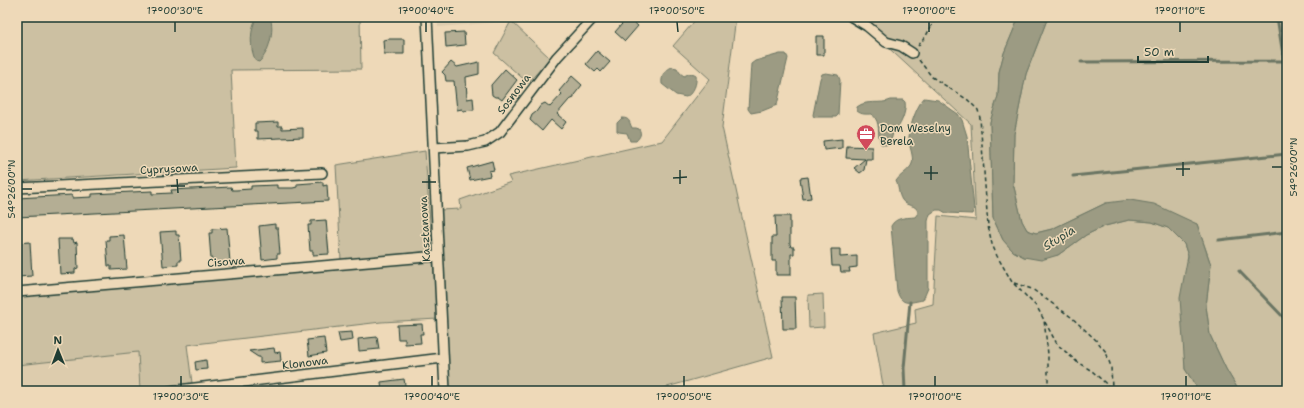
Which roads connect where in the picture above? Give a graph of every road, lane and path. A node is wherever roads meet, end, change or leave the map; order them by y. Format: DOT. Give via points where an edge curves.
graph roads {
  1 [pos="427,17"];
  2 [pos="594,17"];
  3 [pos="852,17"];
  4 [pos="936,17"];
  5 [pos="912,53"];
  6 [pos="433,148"];
  7 [pos="322,173"];
  8 [pos="17,188"];
  9 [pos="438,256"];
  10 [pos="1012,282"];
  11 [pos="17,292"];
  12 [pos="1044,320"];
  13 [pos="443,358"];
  14 [pos="1112,388"];
  15 [pos="170,391"];
  16 [pos="445,391"];
  17 [pos="1048,391"];
  18 [pos="1114,391"];
  1 -- 6 [label="street, Kasztanowa"];
  2 -- 6 [label="street, Sosnowa" via="557,57 500,132 485,142 468,146"];
  3 -- 5 [label="street" via="886,42 901,46"];
  4 -- 5 [label="path" via="926,36"];
  5 -- 10 [label="path" via="932,77 968,100 978,110 988,226 997,256"];
  6 -- 9 [label="street, Kasztanowa"];
  7 -- 8 [label="street, Cyprysowa"];
  9 -- 11 [label="street, Cisowa"];
  9 -- 13 [label="street, Kasztanowa"];
  10 -- 12 [label="path" via="1037,307"];
  10 -- 14 [label="path" via="1032,289 1071,317 1097,340 1106,352 1111,367"];
  12 -- 14 [label="path" via="1057,344"];
  12 -- 17 [label="path" via="1048,348"];
  13 -- 15 [label="street, Klonowa"];
  13 -- 16 [label="street, Kasztanowa"];
  14 -- 18 [label="path"];
}
